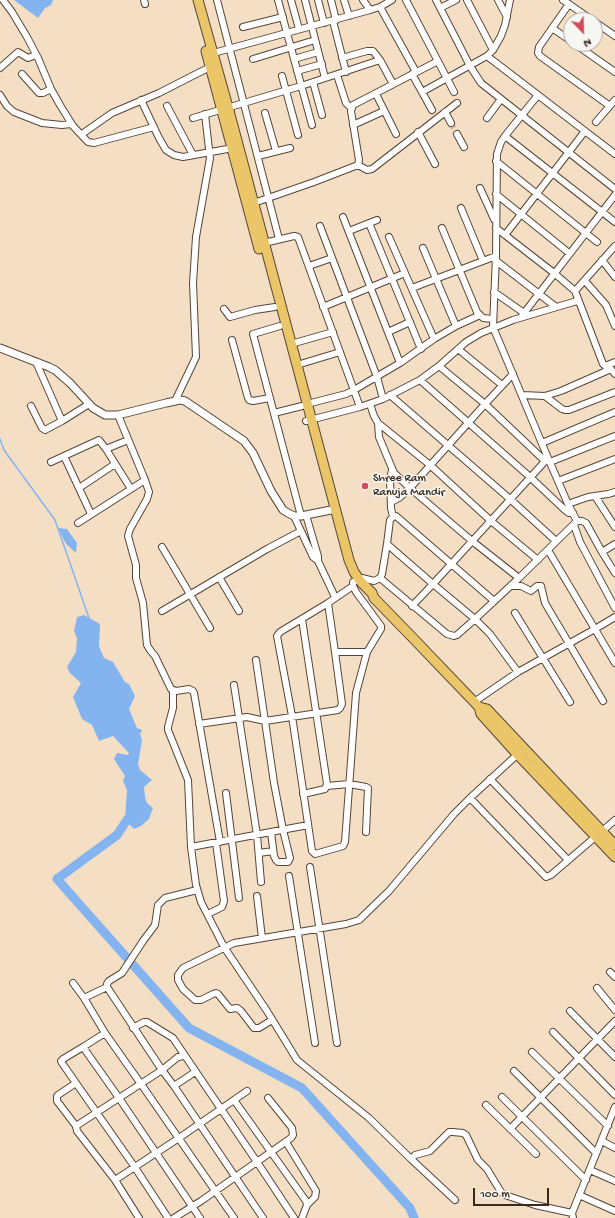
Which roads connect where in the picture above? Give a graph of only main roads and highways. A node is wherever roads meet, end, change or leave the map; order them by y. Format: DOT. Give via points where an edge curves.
graph roads {
  1 [pos="198,0"];
  2 [pos="210,54"];
  3 [pos="225,108"];
  4 [pos="251,204"];
  5 [pos="273,287"];
  6 [pos="305,405"];
  7 [pos="599,834"];
  8 [pos="615,845"];
  9 [pos="615,857"];
  1 -- 2 [label="main road"];
  2 -- 3 [label="main road"];
  2 -- 3 [label="main road" via="210,67"];
  3 -- 4 [label="main road"];
  3 -- 4 [label="main road" via="232,148"];
  4 -- 5 [label="main road"];
  4 -- 5 [label="main road" via="264,243"];
  5 -- 6 [label="main road" via="297,365"];
  5 -- 6 [label="main road" via="275,308"];
  6 -- 7 [label="main road" via="348,573 476,704 487,710 520,751"];
  7 -- 8 [label="main road"];
  7 -- 9 [label="main road"];
}
